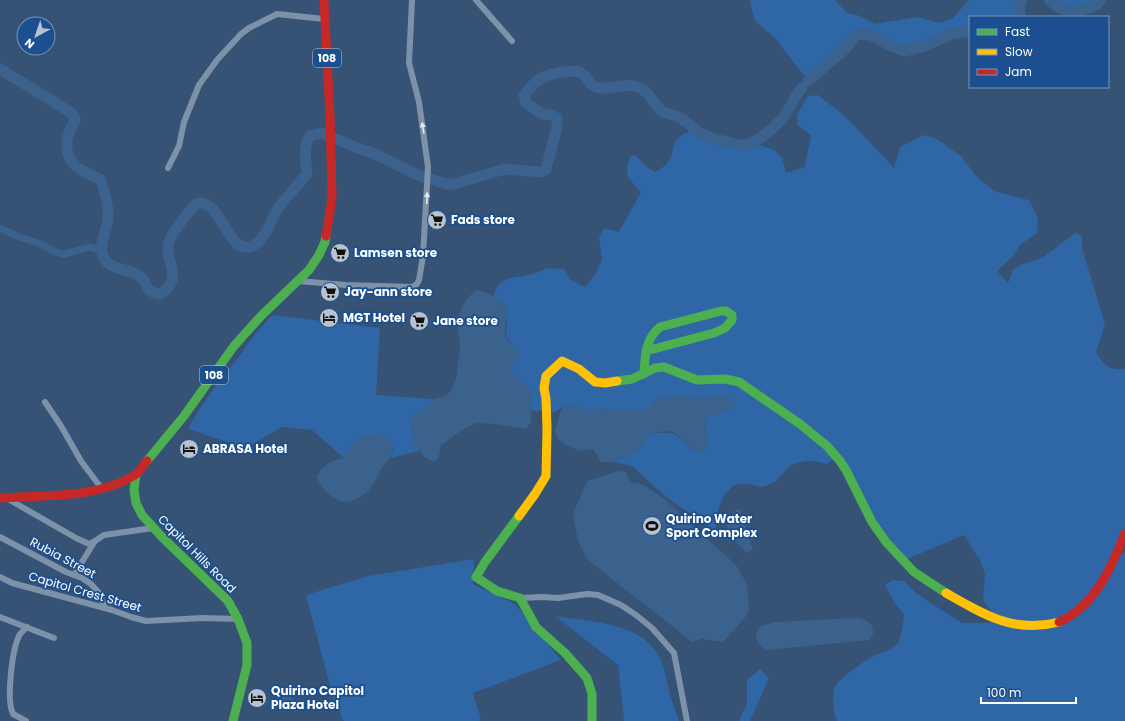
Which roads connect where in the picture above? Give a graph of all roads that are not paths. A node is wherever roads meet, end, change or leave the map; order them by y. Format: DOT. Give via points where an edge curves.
graph roads {
  1 [pos="324,0"];
  2 [pos="412,0"];
  3 [pos="476,0"];
  4 [pos="324,19"];
  5 [pos="512,41"];
  6 [pos="168,168"];
  7 [pos="298,281"];
  8 [pos="646,351"];
  9 [pos="644,374"];
  10 [pos="45,402"];
  11 [pos="136,474"];
  12 [pos="102,489"];
  13 [pos="3,498"];
  14 [pos="153,528"];
  15 [pos="1125,533"];
  16 [pos="0,537"];
  17 [pos="95,541"];
  18 [pos="74,575"];
  19 [pos="0,577"];
  20 [pos="520,598"];
  21 [pos="105,608"];
  22 [pos="0,617"];
  23 [pos="238,619"];
  24 [pos="27,627"];
  25 [pos="54,638"];
  26 [pos="26,721"];
  27 [pos="233,721"];
  28 [pos="592,721"];
  29 [pos="687,721"];
  1 -- 4 [label="street, 108"];
  7 -- 2 [label="street, one-way" via="412,287 416,286 419,280 423,256 428,167 419,102 409,63"];
  3 -- 5 [label="street"];
  4 -- 6 [label="street" via="277,14 241,34 199,85"];
  4 -- 7 [label="street, 108" via="332,198 325,242 309,270"];
  7 -- 11 [label="street, 108" via="234,346 184,416"];
  8 -- 8 [label="street" via="719,330 729,324 732,315 721,311 660,327 650,335"];
  8 -- 9 [label="street"];
  9 -- 15 [label="street" via="655,368 664,368 698,380 725,379 739,382 819,436 844,468 877,530 903,561 934,587 998,620 1029,626 1065,620 1090,599 1117,555"];
  9 -- 20 [label="street" via="618,382 595,382 562,361 546,376 546,476 476,577 497,591"];
  10 -- 12 [label="street"];
  11 -- 12 [label="street, 108"];
  11 -- 14 [label="street, Capitol Hills Road" via="136,503"];
  12 -- 13 [label="street, 108" via="86,494"];
  13 -- 17 [label="street" via="83,542 89,544"];
  14 -- 17 [label="street" via="104,535"];
  14 -- 23 [label="street, Capitol Hills Road" via="228,601"];
  16 -- 18 [label="street, Rubia Street"];
  17 -- 18 [label="street"];
  18 -- 21 [label="street, Rubia Street" via="91,584 99,593"];
  19 -- 21 [label="street, Capitol Crest Street" via="12,583"];
  20 -- 28 [label="street" via="536,627 569,657 587,678 592,694"];
  20 -- 29 [label="street" via="598,595 636,615 652,628 674,653"];
  21 -- 23 [label="street, Capitol Crest Street" via="146,621"];
  22 -- 24 [label="street"];
  23 -- 27 [label="street, Capitol Hills Road" via="247,643 247,665"];
  24 -- 25 [label="street"];
  24 -- 26 [label="street" via="20,635 12,659 10,698 12,713"];
}
